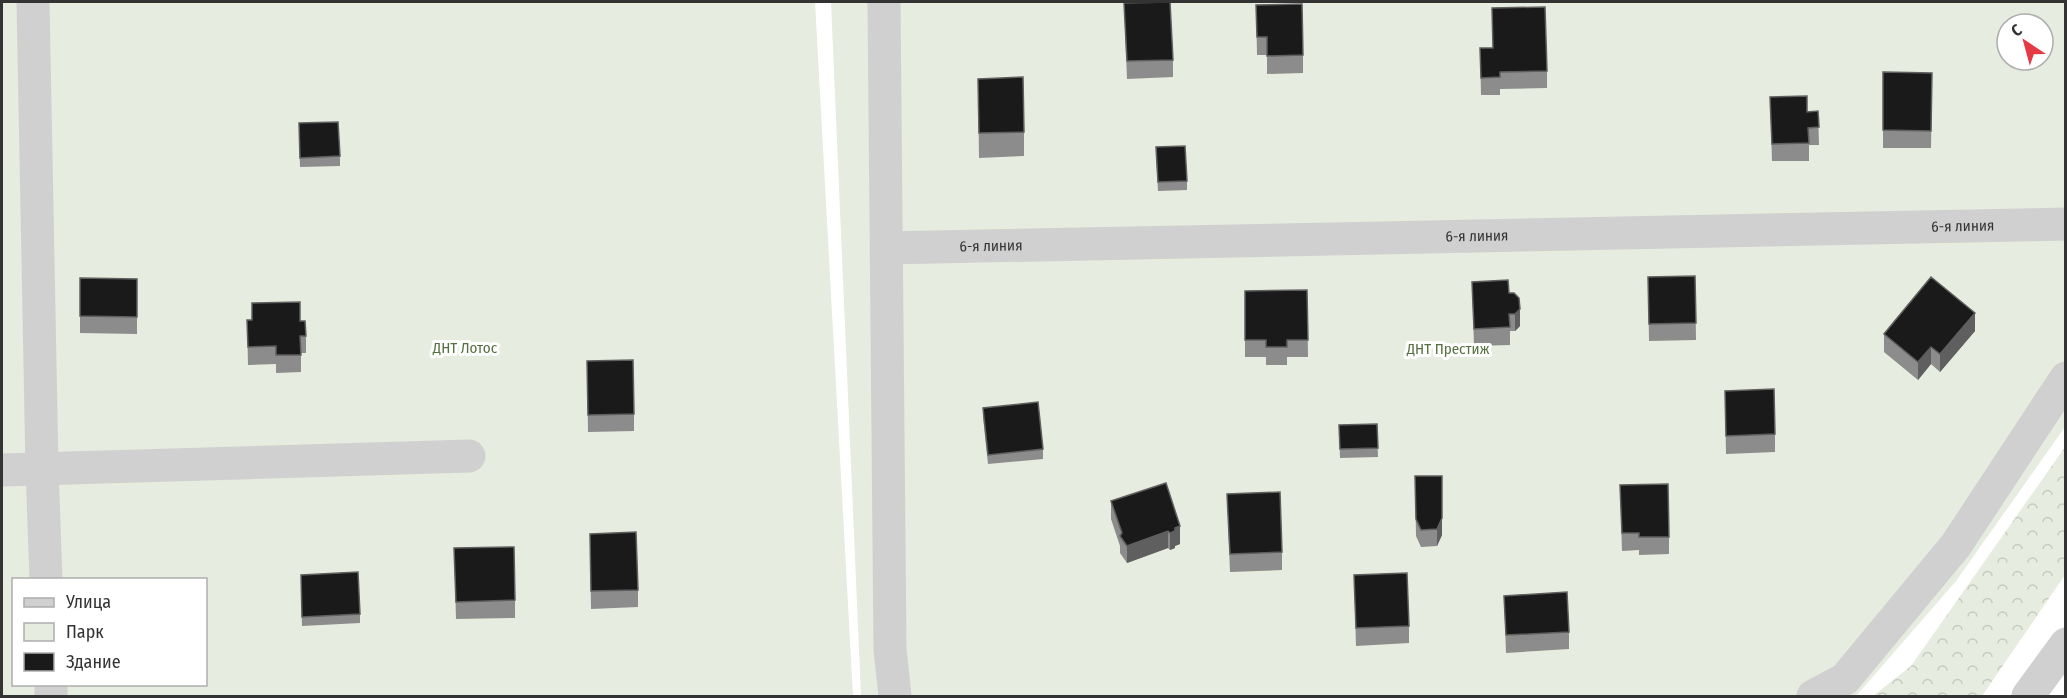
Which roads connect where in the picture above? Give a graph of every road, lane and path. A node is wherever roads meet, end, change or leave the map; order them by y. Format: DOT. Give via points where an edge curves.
graph roads {
  1 [pos="33,2"];
  2 [pos="884,2"];
  3 [pos="2066,224"];
  4 [pos="887,248"];
  5 [pos="2066,378"];
  6 [pos="469,456"];
  7 [pos="42,468"];
  8 [pos="2,470"];
  9 [pos="46,578"];
  10 [pos="2066,644"];
  11 [pos="895,696"];
  12 [pos="1813,696"];
  13 [pos="2028,696"];
  1 -- 7 [label="street"];
  2 -- 4 [label="street"];
  3 -- 4 [label="street, 6-я линия"];
  4 -- 11 [label="street" via="890,649"];
  5 -- 12 [label="street" via="1956,545 1845,679"];
  6 -- 7 [label="street"];
  7 -- 8 [label="street"];
  7 -- 9 [label="street"];
  10 -- 13 [label="street"];
}
